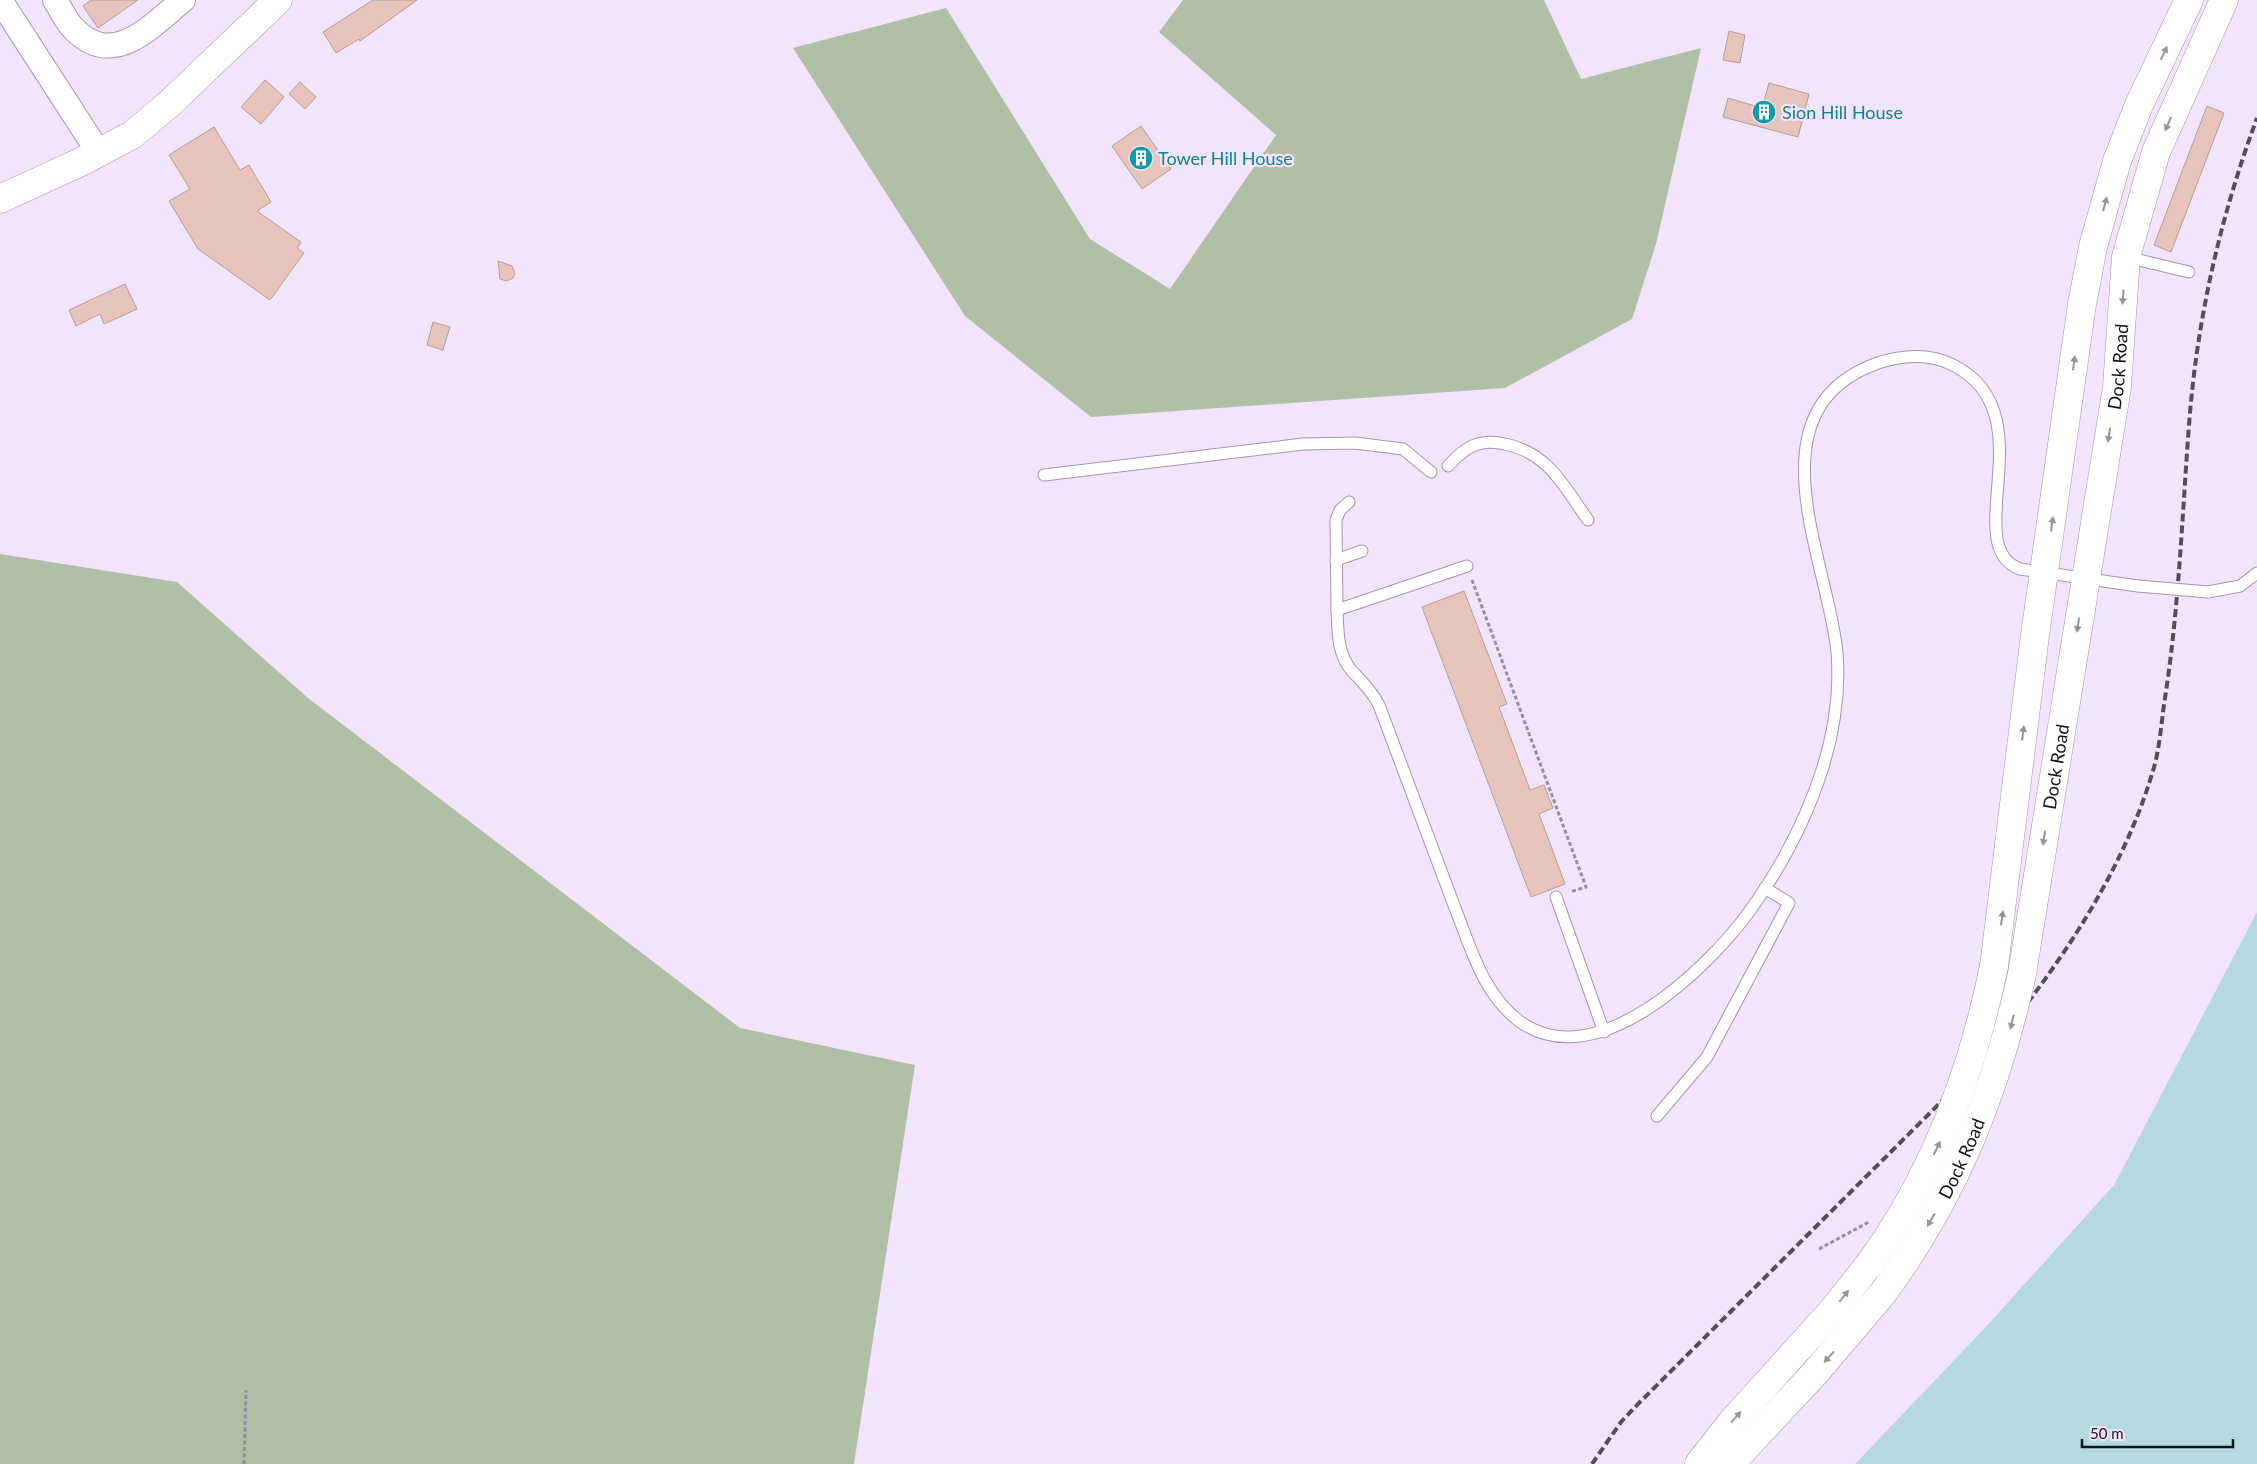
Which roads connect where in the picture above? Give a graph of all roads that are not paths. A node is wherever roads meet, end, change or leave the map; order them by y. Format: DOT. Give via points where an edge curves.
graph roads {
  1 [pos="0,0"];
  2 [pos="55,0"];
  3 [pos="183,0"];
  4 [pos="278,0"];
  5 [pos="2189,0"];
  6 [pos="2224,0"];
  7 [pos="99,152"];
  8 [pos="0,199"];
  9 [pos="2126,257"];
  10 [pos="2189,272"];
  11 [pos="1448,466"];
  12 [pos="1432,472"];
  13 [pos="1044,475"];
  14 [pos="1349,502"];
  15 [pos="1588,520"];
  16 [pos="1362,551"];
  17 [pos="1336,560"];
  18 [pos="1467,566"];
  19 [pos="2046,572"];
  20 [pos="2257,572"];
  21 [pos="2085,577"];
  22 [pos="1337,610"];
  23 [pos="1765,888"];
  24 [pos="1556,897"];
  25 [pos="1604,1032"];
  26 [pos="1657,1116"];
  27 [pos="1699,1464"];
  28 [pos="1730,1464"];
  1 -- 7 [label="street"];
  2 -- 3 [label="street" via="74,30 94,42 113,46 132,41"];
  4 -- 7 [label="main road" via="143,127"];
  19 -- 5 [label="main road, Dock Road, one-way" via="2093,247 2117,161 2139,105"];
  6 -- 9 [label="main road, Dock Road, one-way" via="2156,152"];
  7 -- 8 [label="main road"];
  9 -- 10 [label="lane"];
  9 -- 21 [label="main road, Dock Road, one-way" via="2117,387"];
  11 -- 15 [label="lane" via="1467,447 1480,442 1496,442 1528,450 1552,470"];
  12 -- 13 [label="lane" via="1403,449 1355,443 1303,444"];
  14 -- 17 [label="lane" via="1340,510 1336,520"];
  16 -- 17 [label="lane"];
  17 -- 22 [label="lane"];
  18 -- 22 [label="lane"];
  19 -- 21 [label="lane"];
  19 -- 23 [label="lane" via="2011,566 2000,552 1995,522 2000,435 1990,402 1966,373 1932,358 1897,358 1871,366 1844,380 1833,390 1816,415 1806,448 1805,465 1808,520 1837,652 1834,719 1814,792"];
  27 -- 19 [label="main road, Dock Road, one-way, bridge" via="1868,1266 1902,1216 1942,1138 1972,1058 1994,966"];
  20 -- 21 [label="lane, bridge" via="2240,586 2208,592 2138,586"];
  21 -- 28 [label="main road, Dock Road, one-way, bridge" via="2022,974 2001,1061 1972,1139 1930,1223 1883,1293 1815,1373"];
  22 -- 25 [label="lane" via="1343,657 1379,704 1470,947 1492,992 1516,1018 1542,1032 1571,1036"];
  23 -- 25 [label="lane" via="1728,938 1687,978 1644,1010"];
  23 -- 26 [label="lane" via="1789,903 1707,1057"];
  24 -- 25 [label="lane"];
}
